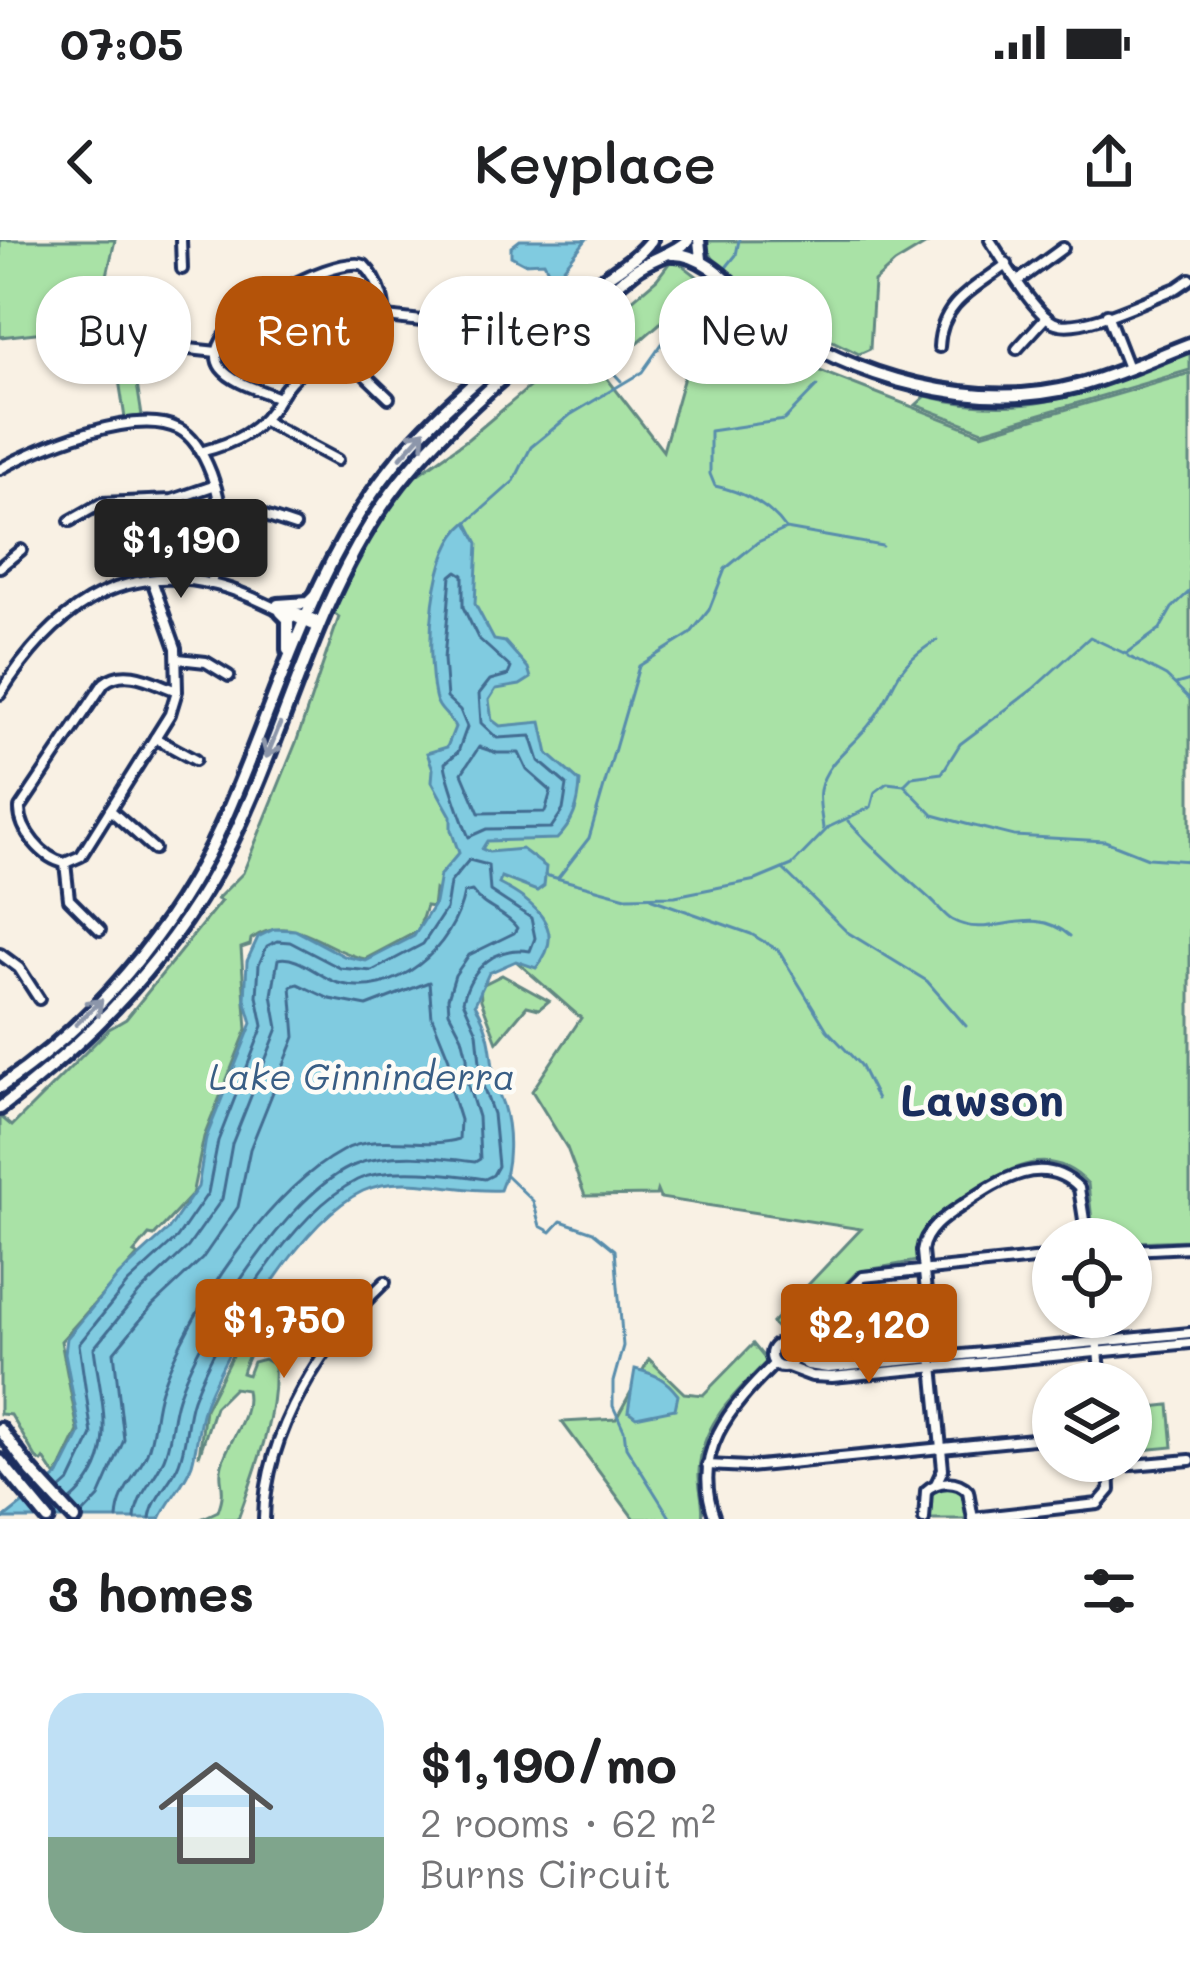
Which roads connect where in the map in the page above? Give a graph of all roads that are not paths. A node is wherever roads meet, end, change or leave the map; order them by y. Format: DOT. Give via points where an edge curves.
graph roads {
  1 [pos="181,240"];
  2 [pos="654,240"];
  3 [pos="688,240"];
  4 [pos="699,240"];
  5 [pos="990,240"];
  6 [pos="1063,248"];
  7 [pos="671,249"];
  8 [pos="701,259"];
  9 [pos="646,262"];
  10 [pos="1007,264"];
  11 [pos="182,269"];
  12 [pos="317,276"];
  13 [pos="372,276"];
  14 [pos="1190,279"];
  15 [pos="1018,280"];
  16 [pos="1107,314"];
  17 [pos="1046,317"];
  18 [pos="1190,344"];
  19 [pos="939,347"];
  20 [pos="1017,349"];
  21 [pos="1127,368"];
  22 [pos="250,384"];
  23 [pos="291,384"];
  24 [pos="374,384"];
  25 [pos="279,398"];
  26 [pos="389,398"];
  27 [pos="264,421"];
  28 [pos="200,452"];
  29 [pos="337,460"];
  30 [pos="0,469"];
  31 [pos="213,486"];
  32 [pos="222,517"];
  33 [pos="70,521"];
  34 [pos="295,526"];
  35 [pos="21,550"];
  36 [pos="0,567"];
  37 [pos="152,580"];
  38 [pos="211,584"];
  39 [pos="317,595"];
  40 [pos="275,607"];
  41 [pos="307,620"];
  42 [pos="320,625"];
  43 [pos="178,658"];
  44 [pos="284,671"];
  45 [pos="229,676"];
  46 [pos="177,692"];
  47 [pos="0,694"];
  48 [pos="155,738"];
  49 [pos="196,760"];
  50 [pos="110,810"];
  51 [pos="154,849"];
  52 [pos="65,863"];
  53 [pos="100,930"];
  54 [pos="0,954"];
  55 [pos="39,998"];
  56 [pos="0,1087"];
  57 [pos="0,1108"];
  58 [pos="1085,1218"];
  59 [pos="1190,1247"];
  60 [pos="1152,1249"];
  61 [pos="1032,1259"];
  62 [pos="924,1270"];
  63 [pos="385,1282"];
  64 [pos="1190,1333"];
  65 [pos="1096,1338"];
  66 [pos="1190,1343"];
  67 [pos="786,1345"];
  68 [pos="1097,1347"];
  69 [pos="795,1357"];
  70 [pos="772,1359"];
  71 [pos="1099,1362"];
  72 [pos="933,1363"];
  73 [pos="788,1367"];
  74 [pos="0,1429"];
  75 [pos="1032,1439"];
  76 [pos="941,1448"];
  77 [pos="1190,1460"];
  78 [pos="0,1461"];
  79 [pos="1152,1462"];
  80 [pos="707,1465"];
  81 [pos="944,1468"];
  82 [pos="1110,1482"];
  83 [pos="954,1483"];
  84 [pos="936,1484"];
  85 [pos="973,1518"];
  86 [pos="48,1519"];
  87 [pos="75,1519"];
  88 [pos="264,1519"];
  89 [pos="715,1519"];
  90 [pos="924,1519"];
  1 -- 11 [label="street"];
  2 -- 7 [label="main road"];
  39 -- 2 [label="main road, one-way" via="345,536 419,436"];
  3 -- 7 [label="main road"];
  4 -- 8 [label="main road"];
  5 -- 10 [label="street"];
  6 -- 15 [label="street"];
  7 -- 9 [label="main road"];
  8 -- 9 [label="main road" via="674,253"];
  8 -- 21 [label="main road" via="776,323 844,360 927,388 1015,396"];
  9 -- 42 [label="main road" via="426,451 368,530"];
  10 -- 15 [label="street"];
  10 -- 19 [label="street" via="948,311"];
  12 -- 13 [label="street" via="347,262"];
  14 -- 16 [label="street"];
  15 -- 17 [label="street"];
  16 -- 17 [label="street" via="1073,326"];
  16 -- 21 [label="street"];
  17 -- 20 [label="street"];
  18 -- 21 [label="main road"];
  22 -- 25 [label="street"];
  23 -- 25 [label="street"];
  24 -- 26 [label="street"];
  25 -- 27 [label="street"];
  27 -- 28 [label="street"];
  27 -- 29 [label="street"];
  28 -- 30 [label="street" via="178,428 143,424 65,440"];
  28 -- 31 [label="street"];
  31 -- 32 [label="street"];
  31 -- 33 [label="street" via="172,500 102,503"];
  32 -- 34 [label="street" via="259,514"];
  32 -- 38 [label="street"];
  35 -- 36 [label="street"];
  37 -- 38 [label="street"];
  37 -- 43 [label="street"];
  37 -- 47 [label="street" via="74,608 32,646"];
  38 -- 40 [label="street"];
  39 -- 40 [label="main road"];
  39 -- 41 [label="main road"];
  40 -- 41 [label="street"];
  40 -- 44 [label="main road" via="290,626"];
  41 -- 42 [label="street"];
  41 -- 44 [label="main road"];
  42 -- 57 [label="main road, one-way" via="231,842 177,933 94,1030"];
  43 -- 45 [label="street"];
  43 -- 46 [label="street"];
  56 -- 44 [label="main road, one-way" via="92,1011 163,927 218,833"];
  46 -- 48 [label="street"];
  46 -- 52 [label="street" via="127,674 110,678 23,801 22,825 49,858"];
  48 -- 49 [label="street"];
  48 -- 50 [label="street"];
  50 -- 51 [label="street"];
  50 -- 52 [label="street" via="80,856"];
  52 -- 53 [label="street" via="68,899"];
  54 -- 55 [label="street"];
  58 -- 62 [label="street" via="1076,1185 1051,1173 1018,1173 928,1234"];
  59 -- 60 [label="street"];
  61 -- 62 [label="street"];
  62 -- 67 [label="street" via="860,1278"];
  62 -- 72 [label="street"];
  63 -- 88 [label="street" via="339,1330 295,1408"];
  64 -- 68 [label="street"];
  65 -- 68 [label="street"];
  66 -- 68 [label="street"];
  67 -- 69 [label="street"];
  67 -- 70 [label="street"];
  67 -- 70 [label="street" via="766,1338"];
  68 -- 71 [label="street"];
  68 -- 72 [label="street"];
  69 -- 72 [label="street" via="823,1368"];
  69 -- 73 [label="street"];
  70 -- 73 [label="street"];
  70 -- 80 [label="street" via="722,1421"];
  72 -- 73 [label="street" via="826,1378"];
  72 -- 76 [label="street"];
  74 -- 87 [label="main road"];
  75 -- 76 [label="street"];
  76 -- 80 [label="street"];
  76 -- 81 [label="street"];
  77 -- 79 [label="street"];
  78 -- 86 [label="main road"];
  80 -- 89 [label="street"];
  81 -- 83 [label="street"];
  81 -- 84 [label="street"];
  82 -- 85 [label="street" via="1098,1504"];
  83 -- 84 [label="street"];
  83 -- 85 [label="street" via="968,1491"];
  84 -- 90 [label="street" via="923,1497"];
}
